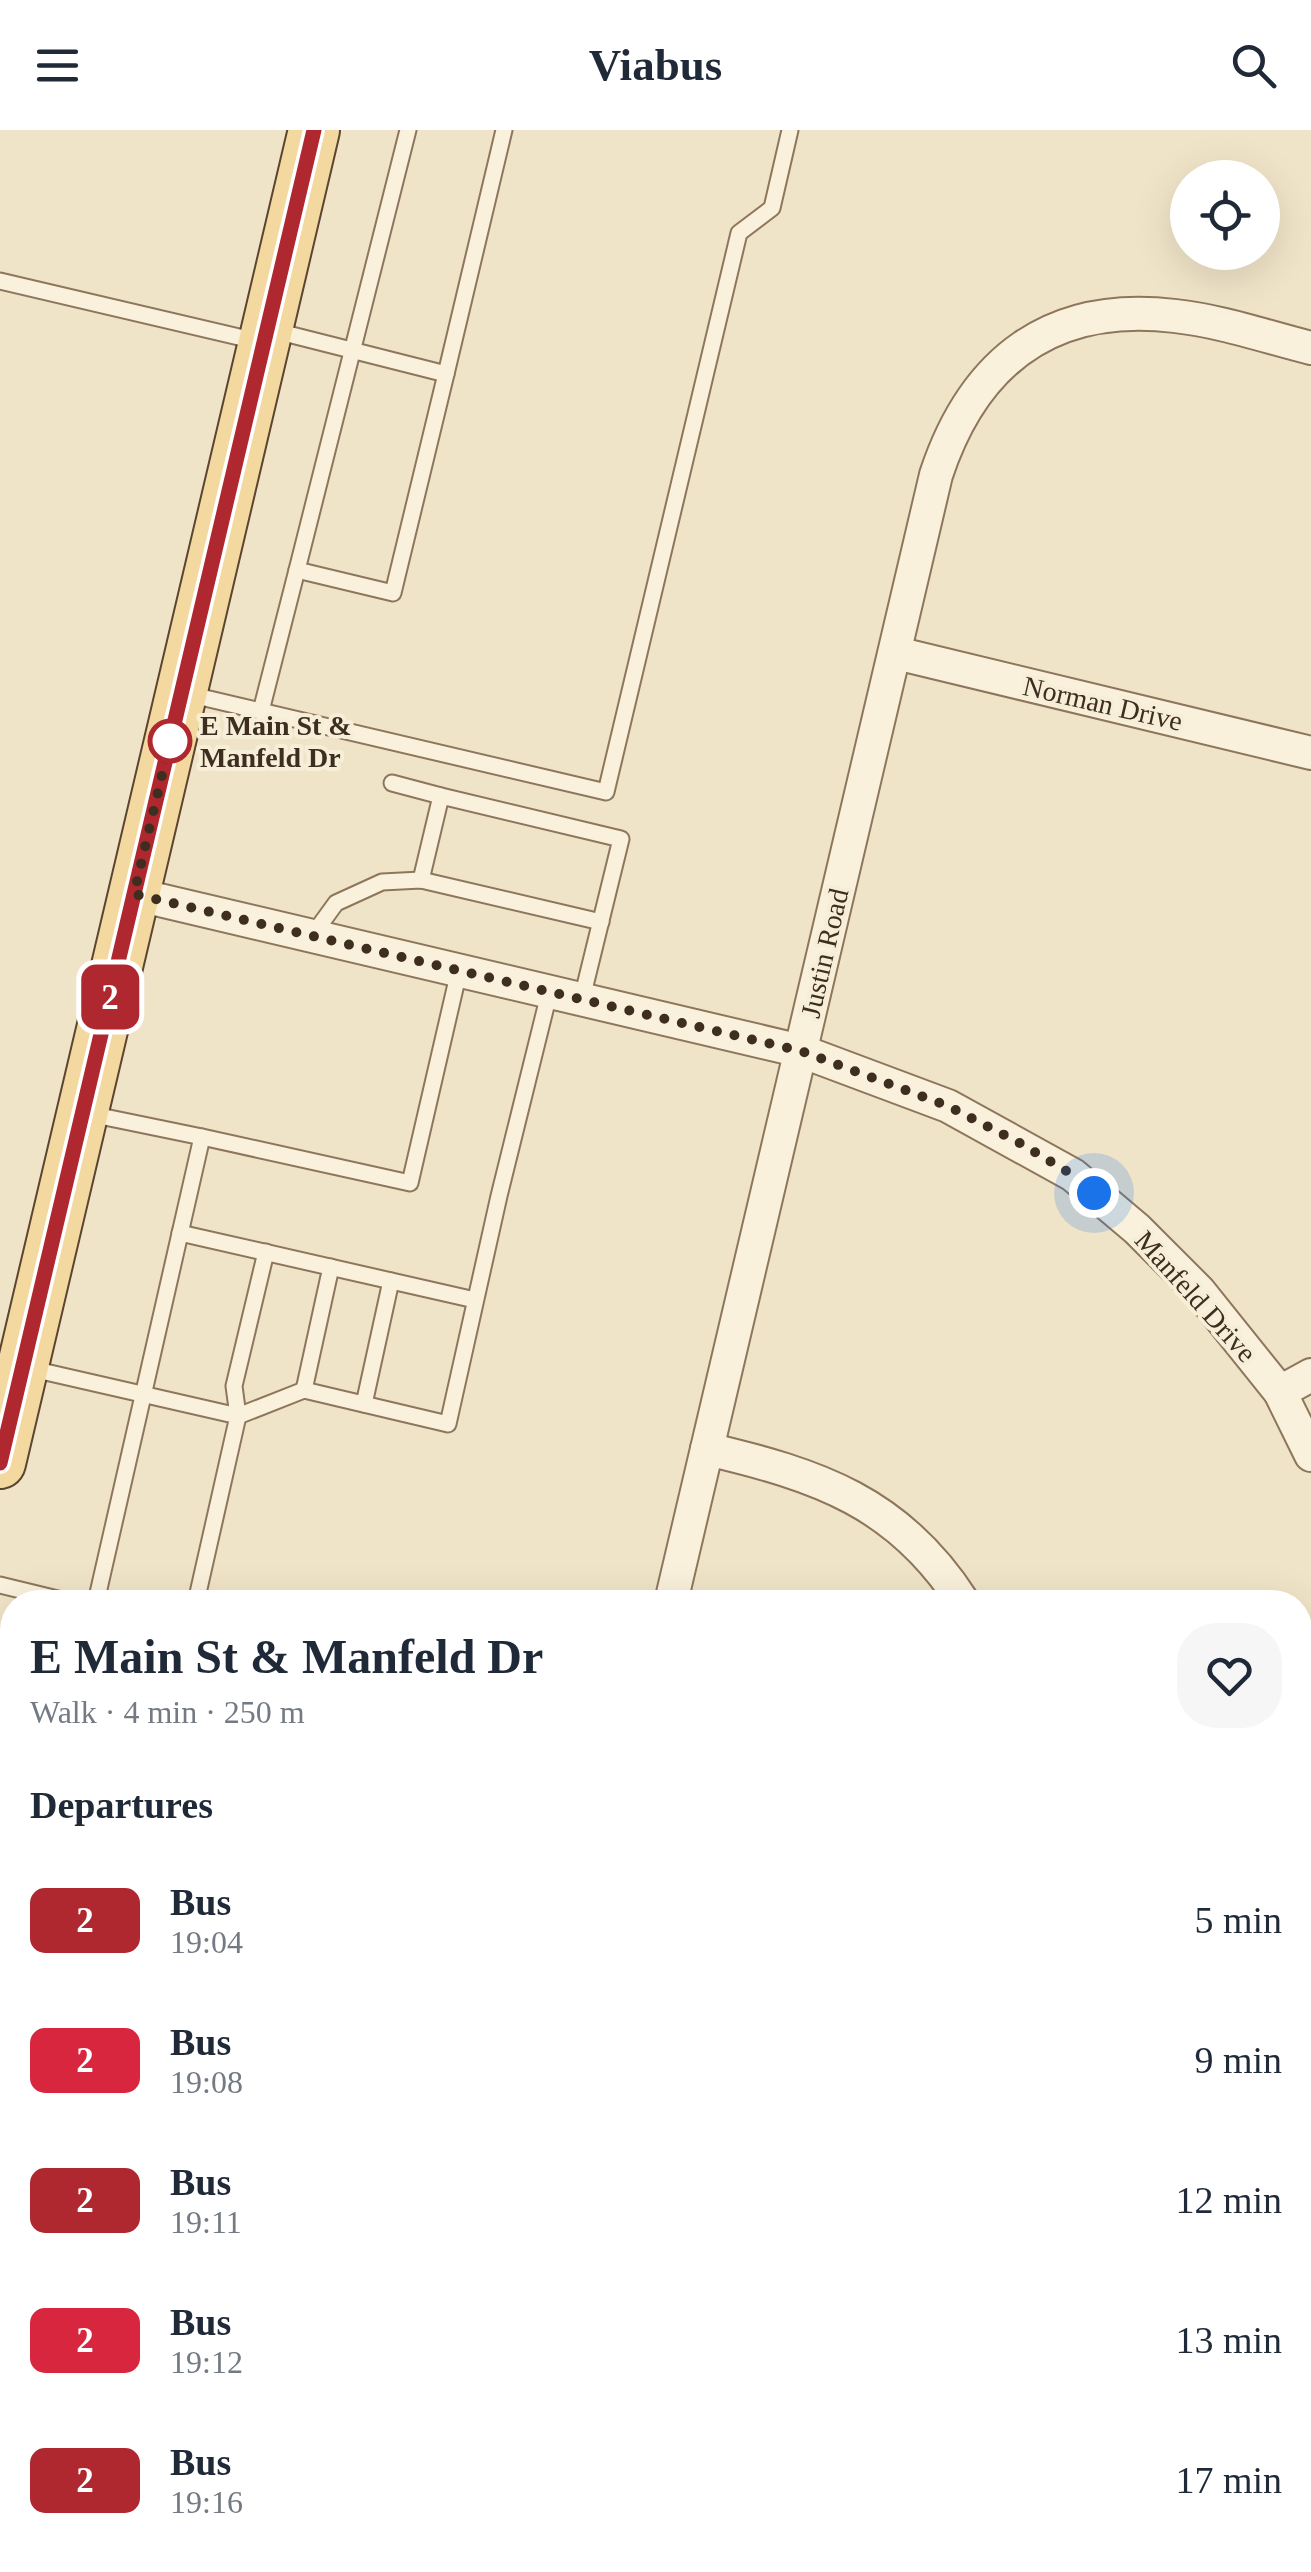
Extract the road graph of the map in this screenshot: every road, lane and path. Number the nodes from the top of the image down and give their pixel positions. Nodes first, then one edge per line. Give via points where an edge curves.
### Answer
1 (314, 130) edge
2 (408, 130) edge
3 (504, 130) edge
4 (790, 130) edge
5 (0, 281) edge
6 (265, 336) junction
7 (1311, 348) edge
8 (354, 351) junction
9 (446, 374) junction
10 (297, 570) junction
11 (896, 654) junction
12 (181, 692) junction
13 (261, 712) junction
14 (1311, 753) edge
15 (392, 783) dead end
16 (440, 796) junction
17 (421, 880) junction
18 (134, 894) junction
19 (601, 922) junction
20 (312, 936) junction
21 (459, 971) junction
22 (566, 994) junction
23 (801, 1051) junction
24 (82, 1113) junction
25 (202, 1137) junction
26 (180, 1233) junction
27 (266, 1252) junction
28 (331, 1267) junction
29 (391, 1281) junction
30 (475, 1300) junction
31 (23, 1366) junction
32 (1311, 1374) edge
33 (304, 1390) junction
34 (1280, 1392) junction
35 (141, 1394) junction
36 (364, 1404) junction
37 (238, 1416) junction
38 (707, 1449) junction
39 (1311, 1455) edge
40 (0, 1463) edge
41 (99, 1590) edge
42 (199, 1590) edge
43 (674, 1590) edge
44 (954, 1590) edge

1 - 6 main road
2 - 8 lane
3 - 9 lane
4 - 13 lane via 772,208 739,233 606,792
5 - 6 lane
6 - 8 lane
6 - 12 main road
7 - 11 street, Justin Road via 1179,316 1136,313 1089,318 1039,338 991,374 949,436
8 - 9 lane
8 - 10 lane
9 - 10 lane via 393,594
10 - 13 lane
11 - 14 street, Norman Drive
11 - 23 street, Justin Road
12 - 13 lane
12 - 18 main road
15 - 16 lane
16 - 17 lane
16 - 19 lane via 621,839
17 - 19 lane
17 - 20 lane via 382,882 336,903
18 - 20 street, Manfeld Drive
18 - 24 main road
19 - 22 lane
20 - 21 street, Manfeld Drive
21 - 22 street, Manfeld Drive
21 - 25 lane via 410,1183
22 - 23 street, Manfeld Drive
22 - 30 lane
23 - 34 street, Manfeld Drive via 948,1106 1073,1175 1199,1291
23 - 38 street, Justin Road
24 - 25 lane
24 - 31 main road
25 - 26 lane
26 - 27 lane
26 - 35 lane
27 - 28 lane
27 - 37 lane via 234,1386
28 - 29 lane
28 - 33 lane
29 - 30 lane
29 - 36 lane
30 - 36 lane via 448,1424
31 - 35 lane
31 - 40 main road
32 - 34 street
33 - 36 lane
33 - 37 lane
34 - 39 street, Manfeld Drive
35 - 37 lane
35 - 41 lane
37 - 42 lane
38 - 43 street, Justin Road
38 - 44 street via 784,1466 878,1512 922,1547

